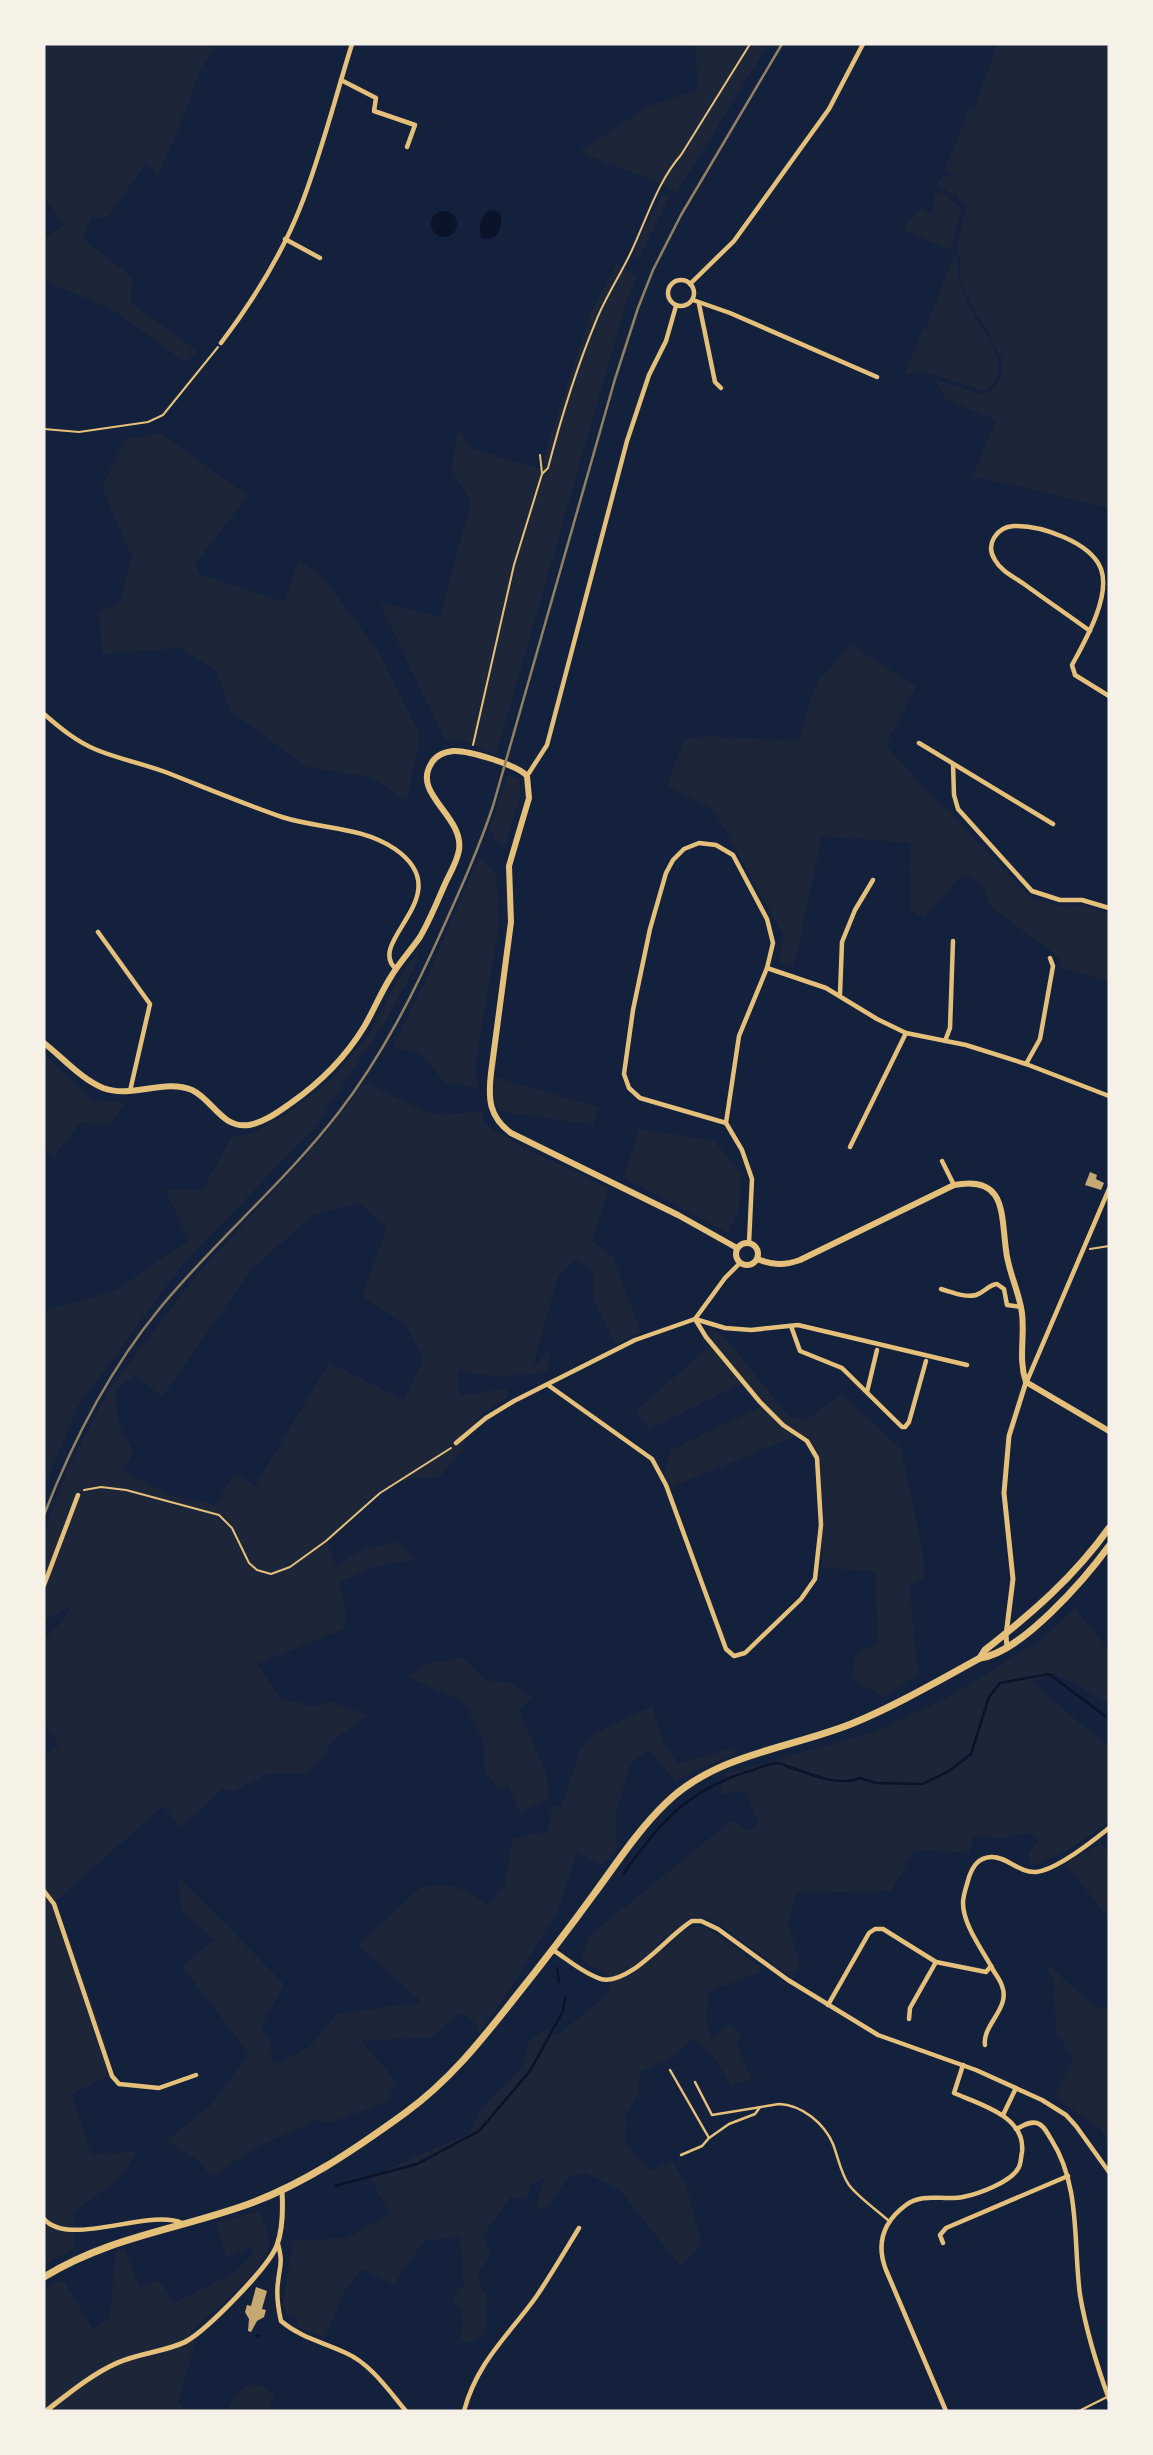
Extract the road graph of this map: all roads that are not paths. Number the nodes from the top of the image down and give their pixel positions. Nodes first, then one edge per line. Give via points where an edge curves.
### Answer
1 (352, 44) edge
2 (863, 44) edge
3 (341, 80) junction
4 (407, 147) dead end
5 (285, 239) junction
6 (320, 258) dead end
7 (690, 284) junction
8 (696, 302) junction
9 (676, 306) junction
10 (221, 343) road end
11 (877, 377) dead end
12 (721, 388) dead end
13 (1090, 631) junction
14 (1109, 696) edge
15 (44, 714) edge
16 (919, 743) dead end
17 (953, 764) junction
18 (527, 776) junction
19 (1053, 824) dead end
20 (873, 880) dead end
21 (1109, 908) edge
22 (98, 932) dead end
23 (953, 942) dead end
24 (1050, 958) dead end
25 (767, 968) junction
26 (396, 969) junction
27 (840, 994) junction
28 (906, 1033) junction
29 (945, 1041) junction
30 (44, 1043) edge
31 (1026, 1064) junction
32 (130, 1092) junction
33 (1109, 1096) edge
34 (726, 1123) junction
35 (850, 1147) dead end
36 (942, 1161) dead end
37 (954, 1185) junction
38 (1109, 1189) edge
39 (749, 1243) junction
40 (737, 1248) junction
41 (757, 1259) junction
42 (740, 1263) junction
43 (941, 1289) dead end
44 (1021, 1307) junction
45 (695, 1319) junction
46 (791, 1326) junction
47 (877, 1350) dead end
48 (926, 1361) dead end
49 (967, 1365) dead end
50 (1026, 1382) junction
51 (548, 1385) junction
52 (866, 1393) junction
53 (1109, 1431) edge
54 (456, 1443) road end
55 (78, 1495) road end
56 (1109, 1528) edge
57 (1109, 1546) edge
58 (44, 1585) edge
59 (1006, 1635) junction
60 (1007, 1648) junction
61 (980, 1658) junction
62 (1109, 1828) edge
63 (44, 1891) edge
64 (553, 1950) junction
65 (936, 1962) junction
66 (991, 1966) junction
67 (828, 2005) junction
68 (909, 2019) dead end
69 (985, 2045) dead end
70 (963, 2065) junction
71 (670, 2070) dead end
72 (196, 2075) dead end
73 (695, 2082) dead end
74 (1016, 2088) junction
75 (760, 2107) junction
76 (1003, 2115) junction
77 (1016, 2129) junction
78 (709, 2138) junction
79 (681, 2155) dead end
80 (1109, 2172) edge
81 (1068, 2176) junction
82 (282, 2191) junction
83 (44, 2220) edge
84 (890, 2221) junction
85 (184, 2224) junction
86 (579, 2228) dead end
87 (278, 2244) junction
88 (943, 2244) dead end
89 (44, 2277) edge
90 (1109, 2398) edge
91 (46, 2411) edge
92 (406, 2411) edge
93 (464, 2411) edge
94 (946, 2411) edge
95 (1079, 2411) edge

1 - 3 street
2 - 7 street via 829,109 734,242
3 - 4 street via 376,98 374,111 415,125
3 - 5 street via 299,210
5 - 6 street
5 - 10 street
7 - 8 street
7 - 9 street via 683,280 671,284 668,296
8 - 9 street
8 - 11 street
8 - 12 street via 715,382
9 - 18 street via 627,441 547,746
13 - 13 street via 1102,579 1093,555 1057,534 1016,526 998,532 991,550 1001,568
13 - 14 street via 1072,664 1075,675
15 - 26 street via 96,750 284,818 355,832 396,850 412,864 419,881 411,910 389,951
16 - 17 street
17 - 19 street
17 - 21 street via 958,809 1032,891
18 - 26 main road via 518,768 457,751 435,758 427,781 459,836 458,853 428,922
18 - 40 main road via 529,798 508,872 511,922 488,1097 492,1113 511,1133
20 - 27 street via 842,942
22 - 32 street via 150,1004
23 - 29 street via 950,1028
24 - 31 street via 1053,966 1040,1039
25 - 27 street
25 - 34 street via 739,1036
25 - 34 street via 773,943 767,919 733,855 716,845 699,843 684,849 666,873 650,929 624,1074 629,1088 640,1098
26 - 32 main road via 339,1062 308,1091 264,1120 246,1125 232,1122 197,1093 181,1087
27 - 28 street
28 - 29 street
28 - 35 street
29 - 31 street
30 - 32 main road via 104,1089
31 - 33 street
34 - 39 street via 752,1179
36 - 37 street
37 - 41 main road via 800,1260 784,1265
37 - 44 main road via 984,1185 1001,1204 1006,1253
38 - 50 street
39 - 40 main road
39 - 41 main road via 757,1249
40 - 42 main road
41 - 42 main road
42 - 45 street
43 - 44 street via 976,1295 998,1284 1004,1289 1007,1306
44 - 50 main road
45 - 46 street via 751,1330
45 - 51 street via 635,1340
45 - 51 street via 760,1402 807,1441 817,1458 821,1525 815,1579 746,1653 734,1656 726,1649 666,1485 652,1459
46 - 49 street
46 - 52 street via 800,1351 842,1368
47 - 52 street
48 - 52 street via 909,1422 902,1427
50 - 53 main road
50 - 59 street via 1009,1436 1004,1493 1013,1579
51 - 54 street via 492,1414
55 - 58 street
56 - 59 main road via 1070,1578
57 - 60 main road via 1062,1601
59 - 60 street
59 - 61 main road
60 - 61 main road
61 - 64 main road via 850,1724 724,1765 692,1781 642,1827
62 - 66 street via 1086,1846 1036,1872 995,1857 982,1858 972,1867 962,1901 964,1914
63 - 72 street via 54,1904 112,2076 119,2084 159,2088
64 - 67 street via 600,1979 611,1979 636,1967 683,1926 701,1921 718,1928
64 - 82 main road via 446,2080 309,2178
65 - 66 street via 986,1972
65 - 67 street via 883,1929 875,1929
65 - 68 street via 910,2008
66 - 69 street via 1003,1988 1003,2001 984,2038
67 - 70 street via 878,2035
70 - 74 street
70 - 76 street via 954,2093
71 - 78 lane
73 - 75 lane via 712,2115
74 - 76 street
74 - 80 street via 1066,2115
75 - 78 lane
75 - 84 lane via 789,2105 816,2122 832,2142 849,2184
76 - 77 street
77 - 81 street via 1028,2123 1043,2126 1061,2154
77 - 84 street via 1022,2147 1020,2166 1013,2175 962,2198 924,2197 907,2203
78 - 79 lane
81 - 88 street via 946,2228 940,2235
81 - 90 street via 1081,2298
82 - 85 main road
82 - 87 street
83 - 85 street via 63,2229 119,2226 163,2217
84 - 94 street via 883,2233 881,2257
85 - 89 main road via 107,2245
86 - 93 street via 475,2379
87 - 91 street via 256,2278 199,2332 184,2342 118,2362
87 - 92 street via 281,2321 365,2365
90 - 95 lane

